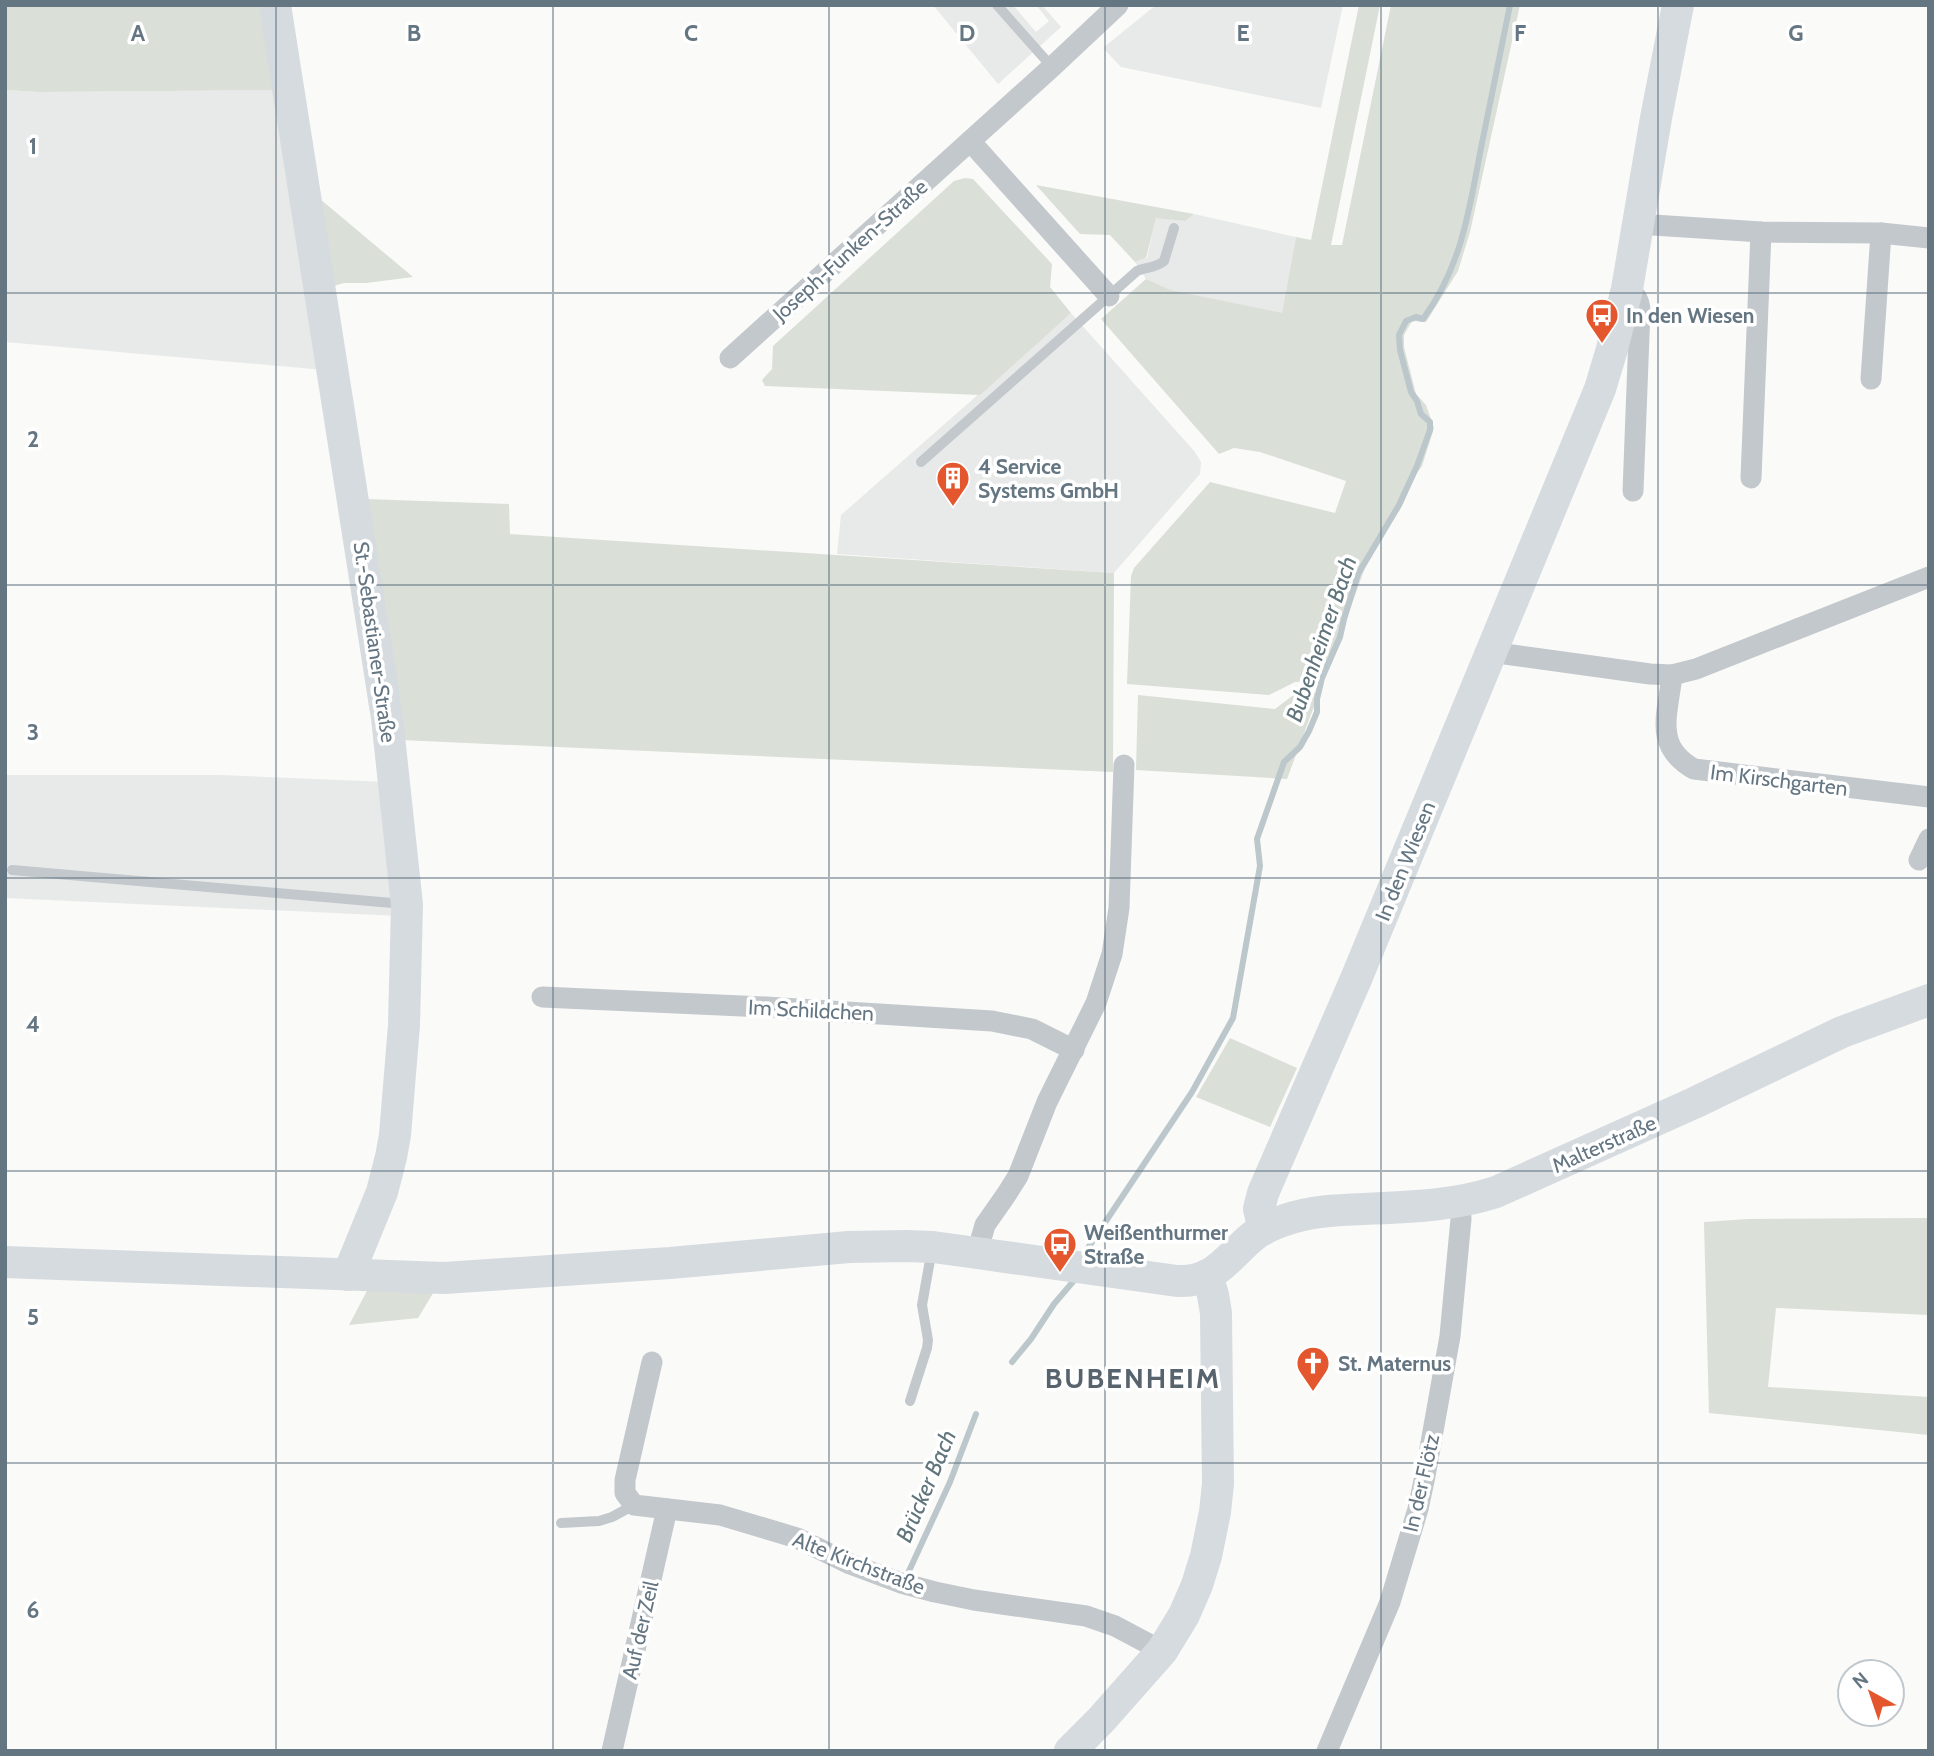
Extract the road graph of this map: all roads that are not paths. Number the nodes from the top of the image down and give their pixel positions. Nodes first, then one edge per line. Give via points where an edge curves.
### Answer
1 (275, 5) edge
2 (997, 5) edge
3 (1118, 5) edge
4 (1678, 5) edge
5 (1052, 67) junction
6 (970, 141) junction
7 (1637, 224) junction
8 (1174, 228) dead end
9 (1761, 232) junction
10 (1881, 233) junction
11 (1929, 238) edge
12 (1627, 289) junction
13 (1109, 296) junction
14 (730, 358) dead end
15 (1871, 379) dead end
16 (922, 462) dead end
17 (1751, 478) dead end
18 (1633, 491) dead end
19 (1929, 577) edge
20 (1490, 652) junction
21 (1672, 675) junction
22 (1124, 765) dead end
23 (1929, 797) edge
24 (1929, 839) edge
25 (1919, 860) dead end
26 (12, 870) dead end
27 (407, 905) junction
28 (542, 997) dead end
29 (1929, 1000) edge
30 (1074, 1049) junction
31 (1460, 1202) junction
32 (1264, 1229) junction
33 (933, 1247) junction
34 (977, 1253) junction
35 (5, 1262) edge
36 (337, 1275) junction
37 (1207, 1275) junction
38 (652, 1362) dead end
39 (910, 1401) dead end
40 (634, 1505) junction
41 (667, 1509) junction
42 (561, 1523) dead end
43 (1163, 1651) junction
44 (612, 1751) edge
45 (1070, 1751) edge
46 (1327, 1751) edge

1 - 27 street, St.-Sebastianer-Straße via 387,718
2 - 5 lane
3 - 5 street, Joseph-Funken-Straße
4 - 7 street, In den Wiesen
5 - 6 street, Joseph-Funken-Straße
6 - 13 street
6 - 14 street, Joseph-Funken-Straße
7 - 9 street
7 - 12 street, In den Wiesen
8 - 13 lane via 1164,261 1137,271
9 - 10 street
9 - 17 street
10 - 11 street
10 - 15 street
12 - 18 street via 1635,295 1640,310
12 - 20 street, In den Wiesen via 1600,389
13 - 16 lane
19 - 21 street
20 - 21 street
20 - 32 street, In den Wiesen via 1263,1193 1259,1209
21 - 23 street, Im Kirschgarten via 1668,744 1694,769
22 - 30 street via 1116,929 1103,986
24 - 25 street
26 - 27 lane
27 - 36 street, St.-Sebastianer-Straße via 404,1025 391,1157 382,1192
28 - 30 street, Im Schildchen via 992,1021 1032,1029
29 - 31 street, Malterstraße via 1842,1032 1508,1187
30 - 34 street via 1018,1176 985,1225
31 - 32 street, Malterstraße via 1324,1211
31 - 46 street, In der Flötz via 1450,1336 1418,1509 1390,1602
32 - 37 street
33 - 34 street
33 - 36 street via 849,1247 474,1278
33 - 39 lane via 922,1305 927,1349
34 - 37 street via 1185,1282
35 - 36 street
37 - 43 street via 1216,1313 1216,1512 1197,1585
38 - 40 street via 625,1480 625,1493
40 - 41 street, Alte Kirchstraße
40 - 42 lane via 599,1521
41 - 43 street, Alte Kirchstraße via 720,1515 797,1538 850,1564 936,1592 1086,1616
41 - 44 street, Auf der Zeil
43 - 45 street

